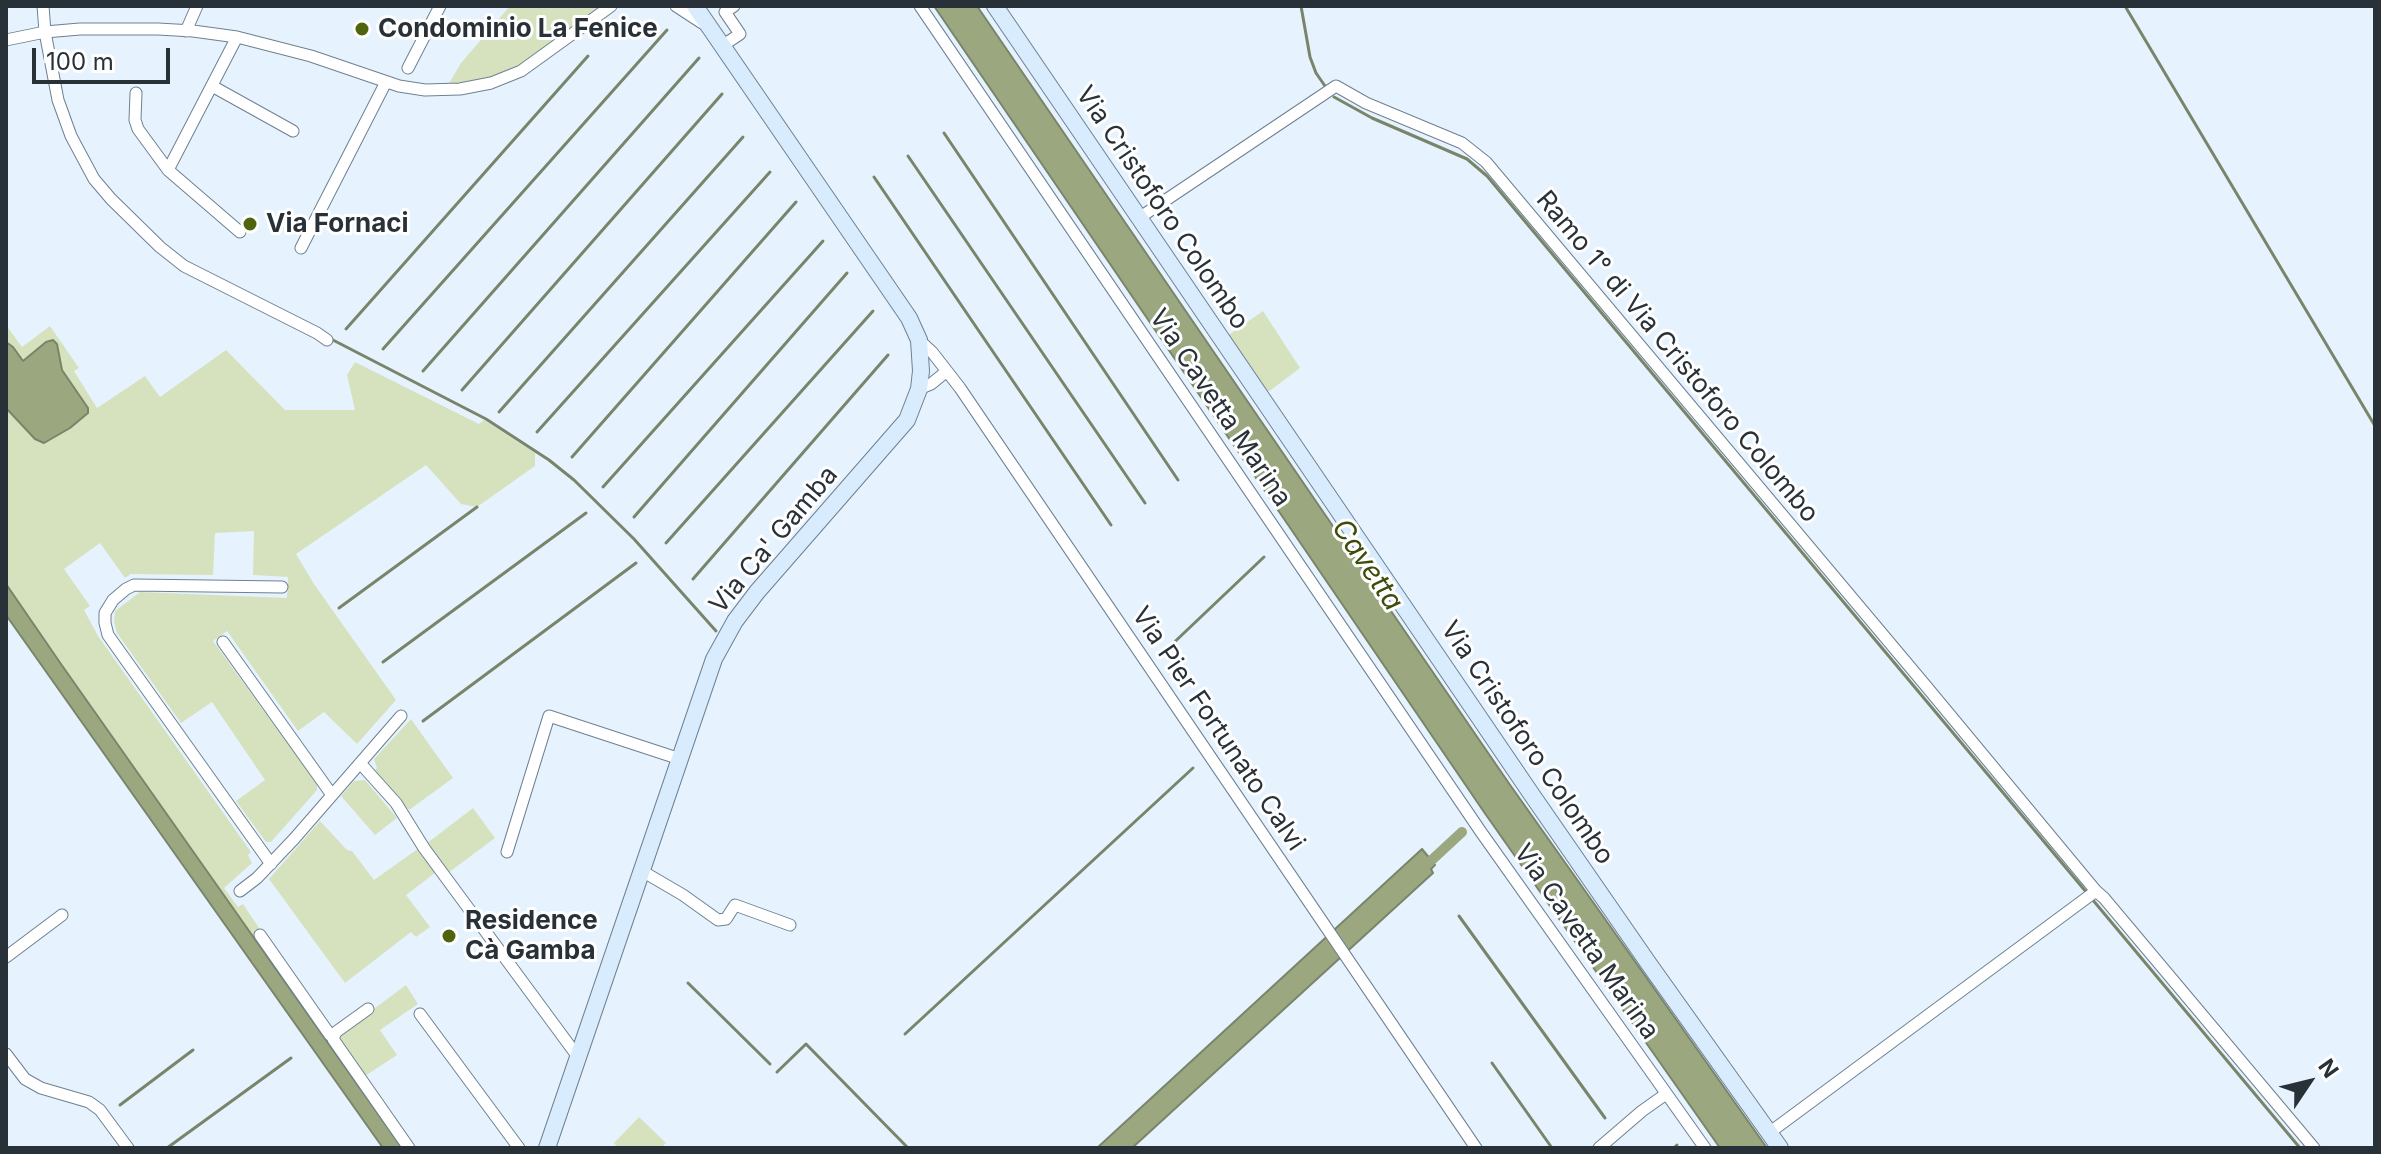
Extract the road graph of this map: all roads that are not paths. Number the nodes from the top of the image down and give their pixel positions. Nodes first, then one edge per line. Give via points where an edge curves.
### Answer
1 (43, 6) edge
2 (197, 6) edge
3 (440, 6) edge
4 (611, 6) edge
5 (676, 6) edge
6 (695, 6) edge
7 (734, 6) edge
8 (920, 6) edge
9 (995, 6) edge
10 (186, 31) junction
11 (45, 32) junction
12 (237, 37) junction
13 (718, 38) junction
14 (6, 40) edge
15 (408, 68) dead end
16 (386, 82) junction
17 (212, 86) junction
18 (136, 93) dead end
19 (293, 131) dead end
20 (168, 170) junction
21 (1139, 218) junction
22 (240, 232) dead end
23 (301, 248) dead end
24 (327, 340) dead end
25 (919, 340) junction
26 (947, 371) junction
27 (919, 389) junction
28 (282, 587) dead end
29 (223, 642) dead end
30 (401, 716) dead end
31 (680, 759) junction
32 (360, 763) junction
33 (332, 795) junction
34 (507, 852) dead end
35 (271, 864) junction
36 (642, 871) junction
37 (240, 891) dead end
38 (2091, 895) junction
39 (62, 915) dead end
40 (790, 925) dead end
41 (260, 935) dead end
42 (6, 957) edge
43 (368, 1009) dead end
44 (420, 1014) dead end
45 (333, 1036) junction
46 (6, 1054) edge
47 (578, 1057) junction
48 (1666, 1094) junction
49 (1769, 1133) junction
50 (128, 1148) edge
51 (409, 1148) edge
52 (519, 1148) edge
53 (547, 1148) edge
54 (1476, 1148) edge
55 (1599, 1148) edge
56 (1705, 1148) edge
57 (1780, 1148) edge
58 (2314, 1148) edge

1 - 11 street
2 - 10 street
3 - 15 street
4 - 16 street via 521,71 491,83 425,90
5 - 13 street
6 - 13 street, Via Ca' Gamba
7 - 13 street via 725,12 740,34
8 - 48 street, Via Cavetta Marina via 1481,832
9 - 21 street, Via Cristoforo Colombo
10 - 11 street
10 - 12 street
11 - 14 street
11 - 24 street via 71,136 111,199 184,266
12 - 16 street
12 - 17 street
13 - 25 street, Via Ca' Gamba
16 - 23 street
17 - 19 street
17 - 20 street
18 - 20 street via 138,129
20 - 22 street
21 - 38 street, Ramo 1° di Via Cristoforo Colombo via 1336,86 1462,143 1495,173 1926,686
21 - 49 street, Via Cristoforo Colombo
25 - 26 street, Via Pier Fortunato Calvi
25 - 27 street, Via Ca' Gamba
26 - 27 street
26 - 54 street, Via Pier Fortunato Calvi
27 - 31 street, Via Ca' Gamba via 907,420 735,621 708,674
28 - 35 street via 134,585 105,613 108,635
29 - 33 street
30 - 32 street
31 - 34 street via 549,716
31 - 36 street, Via Ca' Gamba
32 - 33 street
32 - 47 street via 396,803
33 - 35 street
35 - 37 street
36 - 40 street via 718,920 726,919 735,905
36 - 47 street, Via Ca' Gamba
38 - 49 street
38 - 58 street
39 - 42 street
41 - 45 street
43 - 45 street
44 - 52 street
45 - 51 street
46 - 50 street via 25,1079 100,1110
47 - 53 street, Via Ca' Gamba
48 - 55 street
48 - 56 street, Via Cavetta Marina
49 - 57 street, Via Cristoforo Colombo

